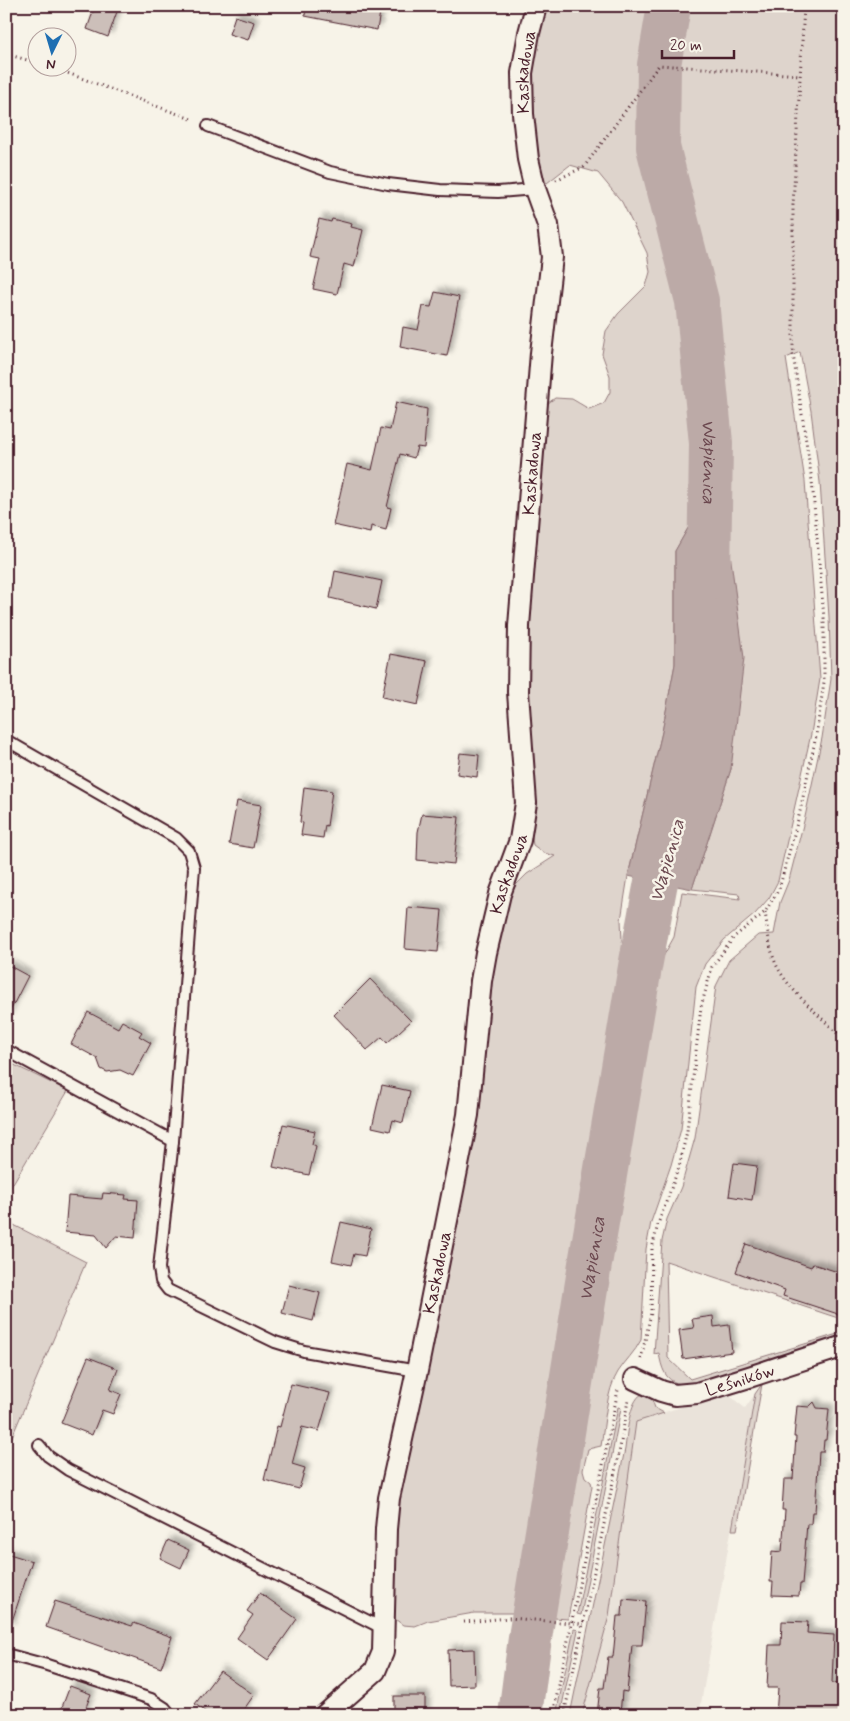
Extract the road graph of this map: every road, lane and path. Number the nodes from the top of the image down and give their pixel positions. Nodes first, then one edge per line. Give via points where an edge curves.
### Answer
1 (536, 6) edge
2 (804, 6) edge
3 (6, 54) edge
4 (28, 60) edge
5 (800, 75) junction
6 (78, 77) edge
7 (208, 126) joint
8 (535, 189) junction
9 (6, 740) edge
10 (765, 912) junction
11 (844, 1040) edge
12 (6, 1050) edge
13 (173, 1141) junction
14 (844, 1346) edge
15 (417, 1371) junction
16 (634, 1379) junction
17 (39, 1444) dead end
18 (464, 1622) dead end
19 (571, 1622) junction
20 (584, 1624) junction
21 (384, 1628) junction
22 (6, 1654) edge
23 (171, 1715) edge
24 (325, 1715) edge
25 (553, 1715) edge
26 (564, 1715) edge

1 - 8 street, Kaskadowa via 522,73 528,159
2 - 5 path
3 - 4 path
5 - 8 path via 659,64 584,167
5 - 10 path via 793,205 793,354 812,481 824,618 824,682 799,816 779,889
6 - 7 path
7 - 8 lane via 330,172 388,184 498,192
8 - 15 street, Kaskadowa via 548,225 552,256 519,626 518,692 526,803 520,840 500,894 486,953 468,1115
9 - 13 lane via 176,838 188,850 194,868
10 - 11 path via 777,968 790,986
10 - 16 path via 734,936 712,967 701,1007 687,1131 679,1167 652,1249 651,1313 642,1358
12 - 13 lane
13 - 15 lane via 159,1268 161,1281 168,1290 275,1342 304,1351
14 - 16 street, Leśników via 697,1393 675,1395
15 - 21 street, Kaskadowa via 388,1506
16 - 19 path via 616,1392
16 - 20 path via 626,1405
17 - 21 lane via 48,1456 68,1470
18 - 19 path via 500,1618
19 - 20 path
19 - 25 path
20 - 26 path
21 - 24 street, Kaskadowa via 383,1652 375,1671
22 - 23 lane via 151,1699

